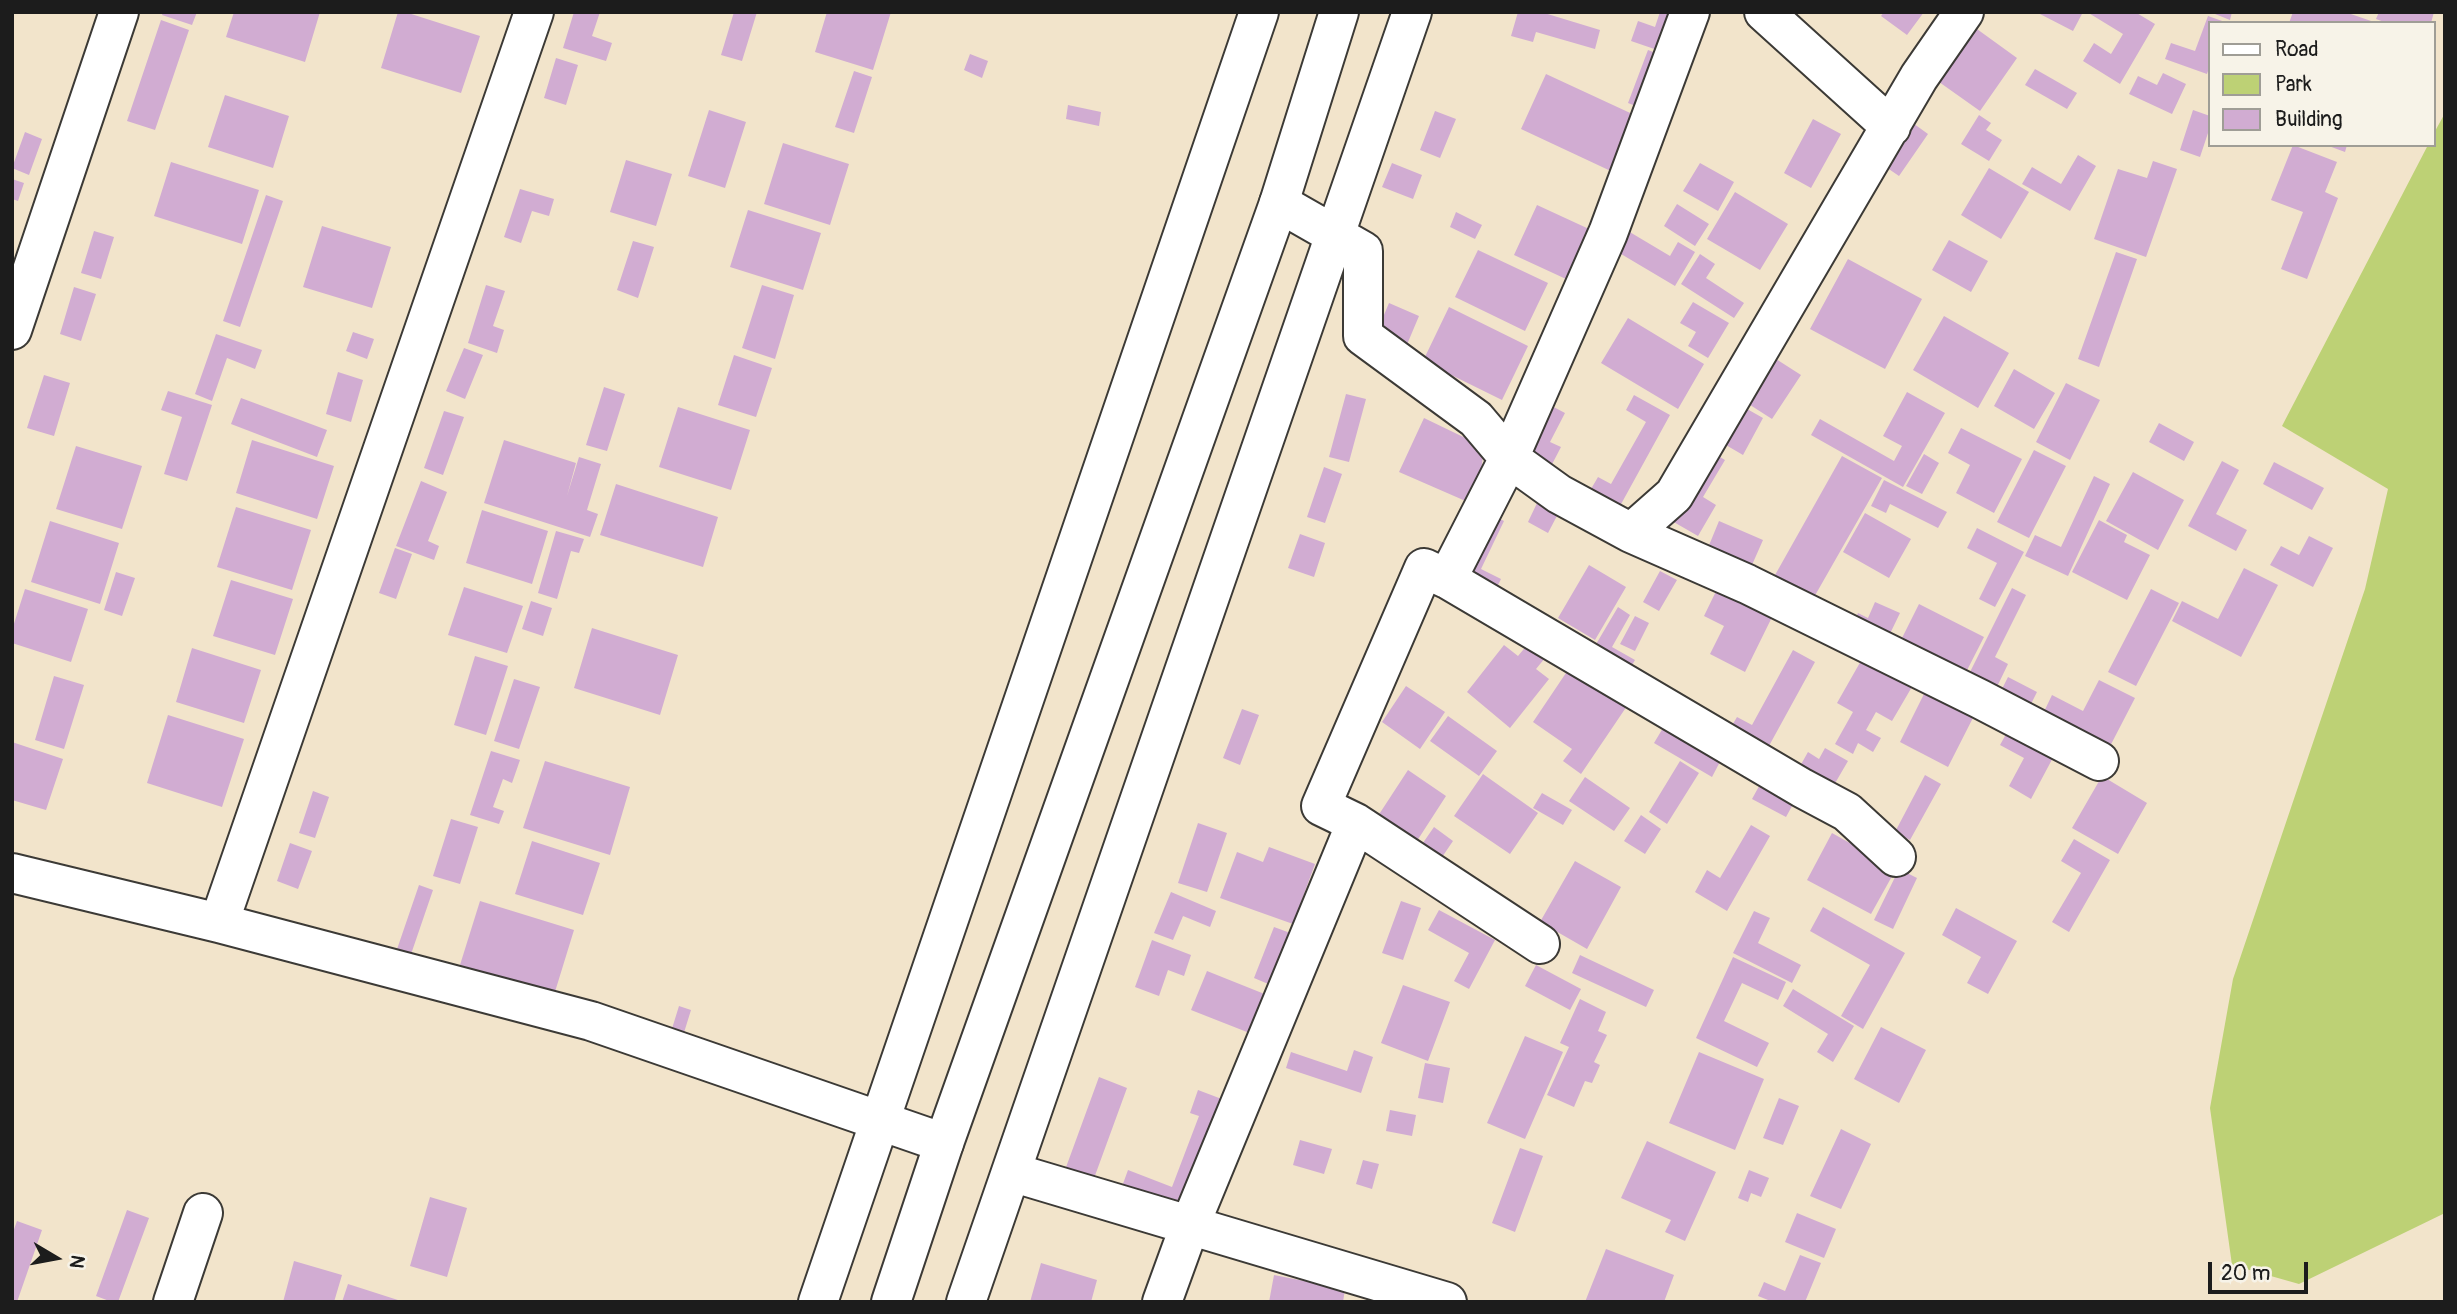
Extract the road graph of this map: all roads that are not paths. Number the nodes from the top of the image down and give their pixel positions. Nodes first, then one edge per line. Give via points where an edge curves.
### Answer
1 (119, 12) edge
2 (534, 12) edge
3 (1259, 12) edge
4 (1339, 12) edge
5 (1412, 12) edge
6 (1690, 12) edge
7 (1764, 12) edge
8 (1964, 12) edge
9 (1891, 127) junction
10 (1279, 203) junction
11 (1336, 234) junction
12 (12, 330) edge
13 (1508, 458) junction
14 (1631, 533) junction
15 (1447, 579) junction
16 (2099, 761) dead end
17 (1356, 823) junction
18 (1896, 857) dead end
19 (12, 873) edge
20 (219, 923) junction
21 (1540, 944) dead end
22 (879, 1122) junction
23 (944, 1143) junction
24 (1011, 1172) junction
25 (203, 1213) dead end
26 (1190, 1225) junction
27 (173, 1302) edge
28 (818, 1302) edge
29 (891, 1302) edge
30 (966, 1302) edge
31 (1162, 1302) edge
32 (1447, 1302) edge

1 - 12 street
2 - 20 street
3 - 22 street
4 - 10 street
5 - 11 street
6 - 13 street via 1608,233
7 - 9 street
8 - 9 street
9 - 14 street via 1674,495
10 - 11 street
10 - 23 street
11 - 13 street via 1363,251 1363,337 1476,419
11 - 24 street
13 - 14 street via 1559,494
13 - 15 street
14 - 16 street via 1747,584
15 - 17 street via 1424,568 1321,806
15 - 18 street via 1847,812
17 - 21 street
17 - 26 street
19 - 20 street
20 - 22 street via 591,1021
22 - 23 street
22 - 28 street
23 - 29 street
24 - 26 street
24 - 30 street
25 - 27 street
26 - 31 street
26 - 32 street

